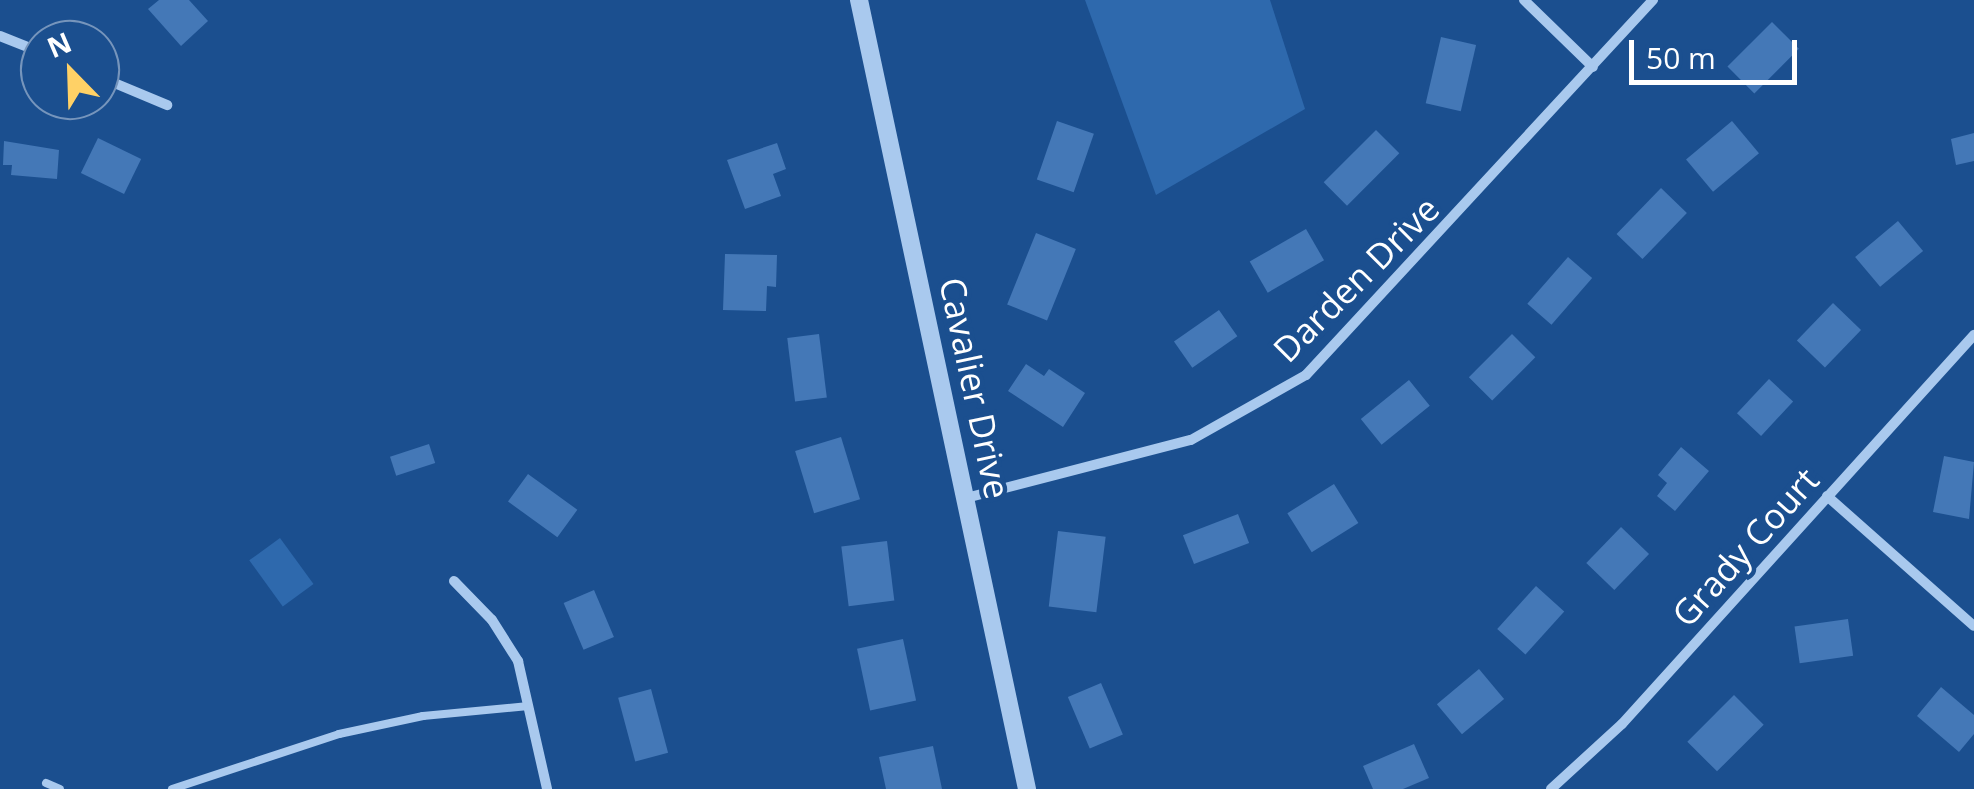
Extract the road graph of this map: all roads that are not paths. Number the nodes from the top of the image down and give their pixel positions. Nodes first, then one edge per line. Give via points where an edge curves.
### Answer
1 (859, 0) edge
2 (1524, 0) edge
3 (1653, 0) edge
4 (1593, 66) junction
5 (120, 85) edge
6 (166, 105) dead end
7 (1974, 335) edge
8 (1828, 496) junction
9 (966, 498) junction
10 (454, 581) dead end
11 (1974, 626) edge
12 (529, 706) junction
13 (46, 784) dead end
14 (60, 789) edge
15 (172, 789) edge
16 (548, 789) edge
17 (1027, 789) edge
18 (1550, 789) edge

1 - 9 street, Cavalier Drive
2 - 4 street
3 - 4 street, Darden Drive
4 - 9 street, Darden Drive via 1342,344 1267,402 1160,449
5 - 6 street
7 - 8 street, Grady Court
8 - 11 street
8 - 18 street, Grady Court via 1622,724
9 - 17 street, Cavalier Drive
10 - 12 street via 507,639
12 - 15 lane via 423,716 339,734
12 - 16 street
13 - 14 lane

